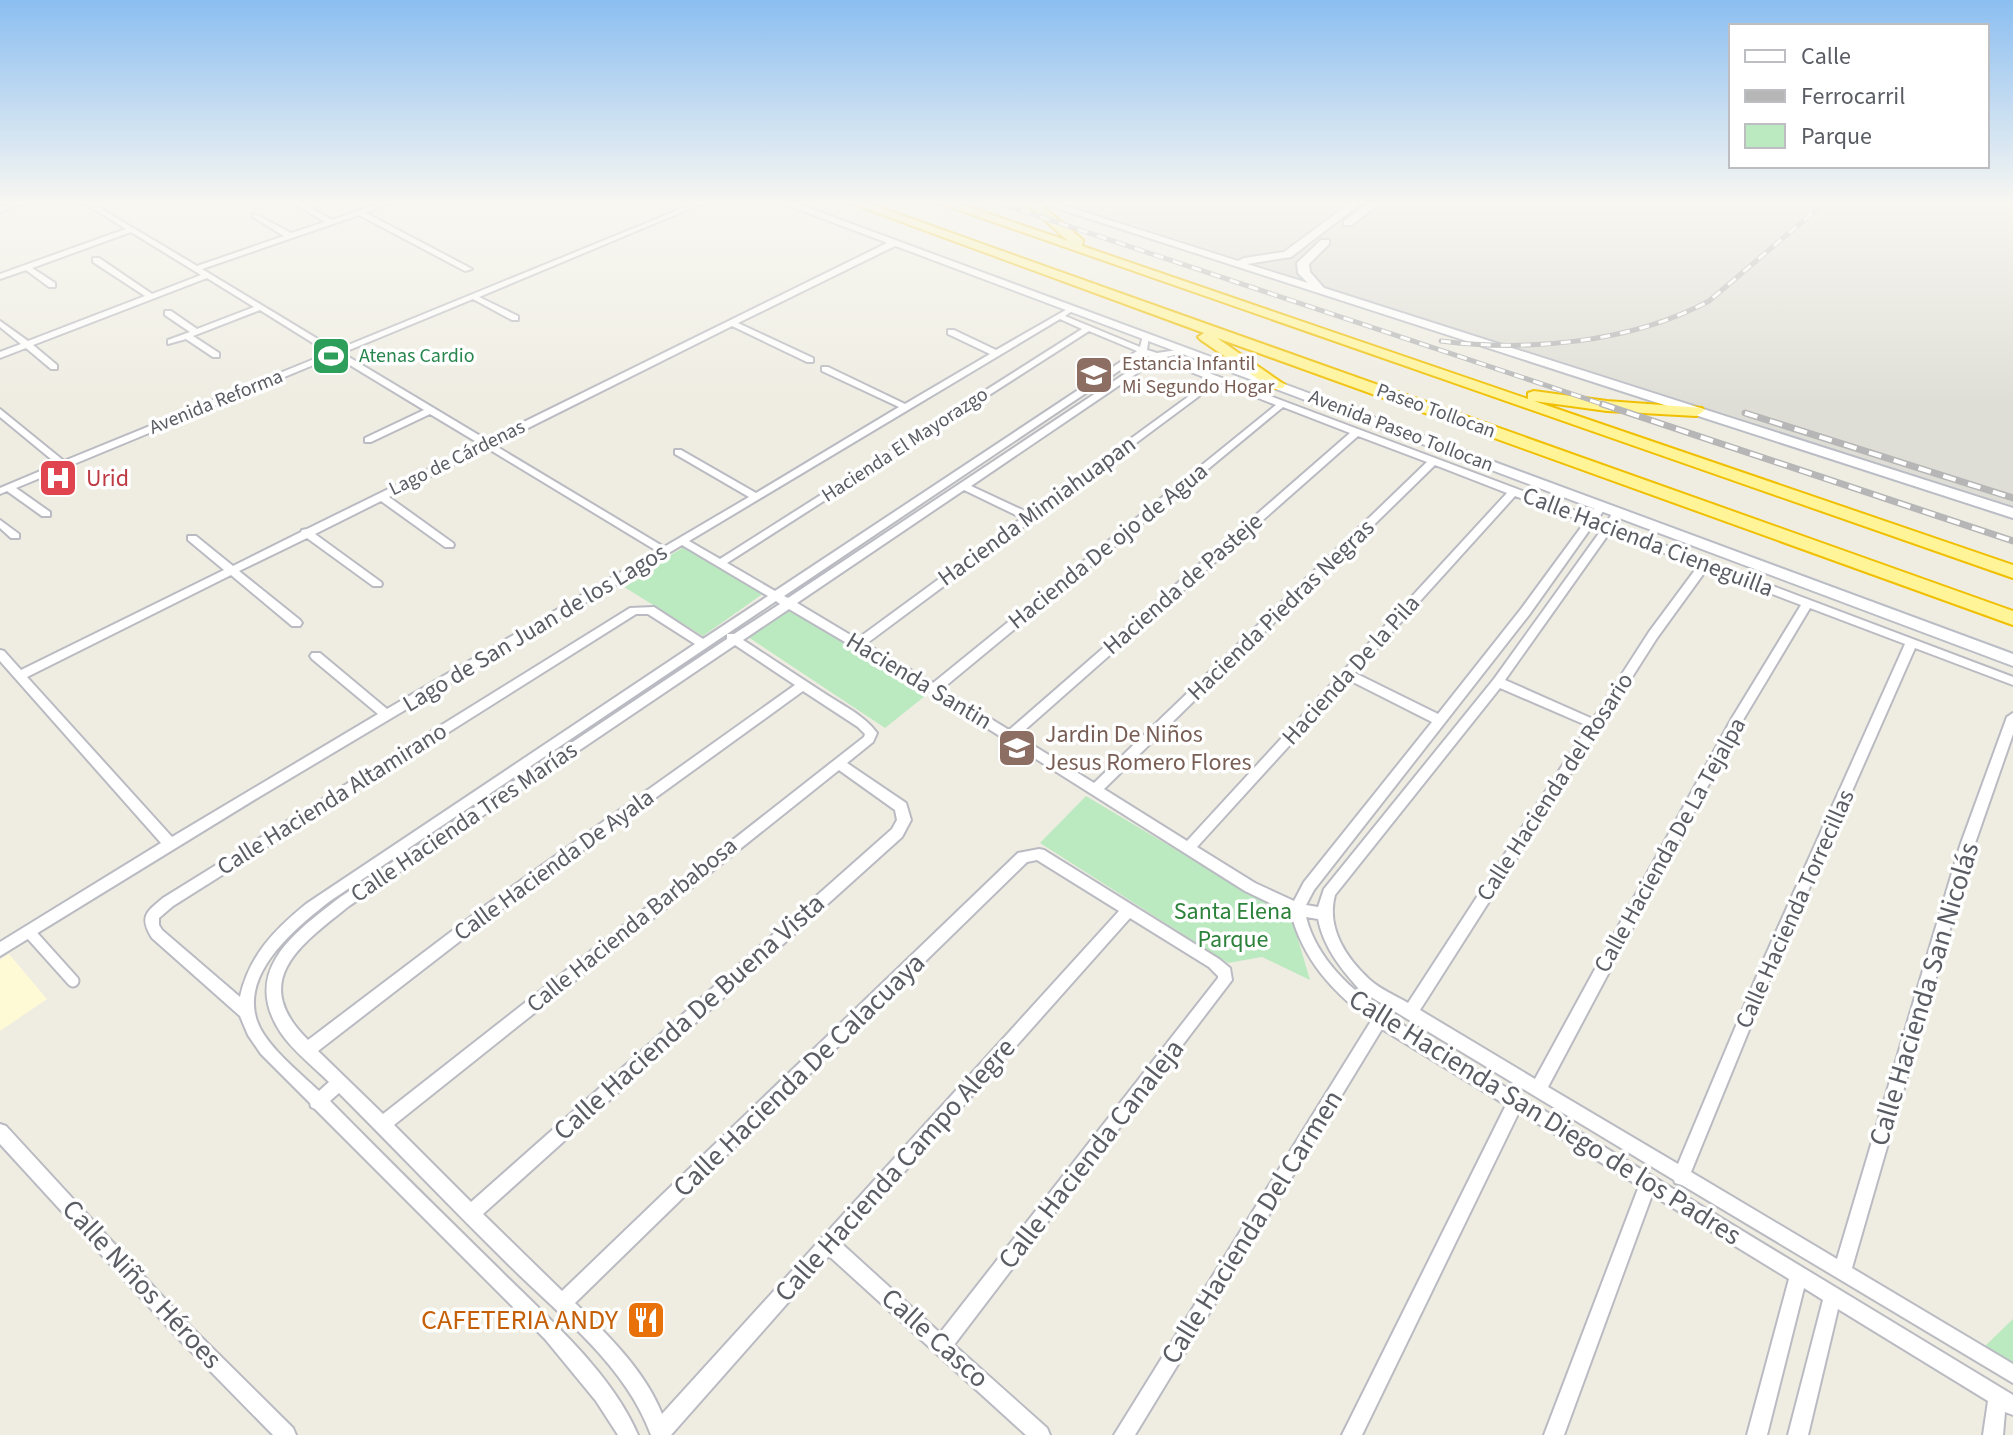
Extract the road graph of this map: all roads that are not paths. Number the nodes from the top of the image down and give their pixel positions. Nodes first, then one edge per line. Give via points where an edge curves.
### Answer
1 (31, 271) edge
2 (112, 271) edge
3 (202, 271) edge
4 (533, 271) edge
5 (837, 271) edge
6 (963, 271) edge
7 (1046, 271) edge
8 (1142, 271) edge
9 (1259, 271) edge
10 (1298, 271) edge
11 (1304, 273) joint
12 (208, 275) junction
13 (52, 285) dead end
14 (1329, 293) junction
15 (472, 296) junction
16 (151, 297) junction
17 (261, 307) junction
18 (1155, 310) junction
19 (1065, 312) junction
20 (168, 313) dead end
21 (515, 318) dead end
22 (0, 323) edge
23 (731, 323) junction
24 (1089, 328) junction
25 (951, 332) dead end
26 (191, 334) junction
27 (171, 342) dead end
28 (28, 344) junction
29 (1149, 348) junction
30 (1181, 351) junction
31 (336, 352) junction
32 (993, 352) junction
33 (0, 355) edge
34 (216, 355) dead end
35 (810, 360) dead end
36 (54, 367) dead end
37 (825, 369) dead end
38 (1444, 376) junction
39 (1217, 379) junction
40 (1277, 385) junction
41 (1282, 404) junction
42 (903, 406) junction
43 (431, 410) junction
44 (1696, 411) junction
45 (0, 412) edge
46 (1036, 430) junction
47 (1357, 432) junction
48 (368, 440) dead end
49 (486, 443) junction
50 (678, 452) dead end
51 (1434, 461) junction
52 (63, 465) junction
53 (964, 486) junction
54 (4, 489) edge
55 (1514, 491) junction
56 (381, 496) junction
57 (756, 497) junction
58 (1601, 507) junction
59 (1618, 513) junction
60 (2013, 513) edge
61 (46, 514) dead end
62 (1027, 516) junction
63 (891, 519) junction
64 (1592, 521) junction
65 (0, 523) edge
66 (904, 526) junction
67 (1608, 527) junction
68 (306, 532) junction
69 (15, 536) dead end
70 (192, 538) dead end
71 (682, 541) junction
72 (449, 545) dead end
73 (664, 551) junction
74 (720, 563) junction
75 (1705, 564) junction
76 (232, 569) junction
77 (2013, 572) edge
78 (377, 584) dead end
79 (777, 595) junction
80 (790, 603) junction
81 (1808, 603) junction
82 (1525, 612) junction
83 (2013, 618) edge
84 (1543, 620) junction
85 (296, 623) dead end
86 (722, 631) junction
87 (735, 639) junction
88 (1912, 642) junction
89 (703, 644) junction
90 (858, 644) junction
91 (0, 654) edge
92 (316, 656) dead end
93 (2013, 660) edge
94 (1347, 674) junction
95 (21, 675) junction
96 (2013, 681) edge
97 (1498, 682) junction
98 (804, 684) junction
99 (934, 689) junction
100 (387, 715) junction
101 (2013, 717) edge
102 (1439, 720) junction
103 (1594, 724) junction
104 (1010, 736) junction
105 (838, 763) junction
106 (1399, 769) junction
107 (1420, 779) junction
108 (1094, 791) junction
109 (170, 844) junction
110 (1188, 848) junction
111 (1130, 909) junction
112 (1297, 909) junction
113 (1323, 914) junction
114 (29, 932) junction
115 (0, 950) edge
116 (73, 981) dead end
117 (248, 1013) junction
118 (1410, 1013) junction
119 (1380, 1019) junction
120 (307, 1050) junction
121 (339, 1083) junction
122 (1538, 1090) junction
123 (317, 1102) junction
124 (1515, 1103) junction
125 (1584, 1118) junction
126 (382, 1125) junction
127 (0, 1132) edge
128 (1576, 1138) junction
129 (1681, 1177) junction
130 (1648, 1184) junction
131 (471, 1213) junction
132 (828, 1243) junction
133 (512, 1256) junction
134 (1842, 1272) junction
135 (493, 1275) junction
136 (1798, 1276) junction
137 (1832, 1298) junction
138 (562, 1303) junction
139 (943, 1344) junction
140 (2013, 1374) edge
141 (2006, 1402) edge
142 (661, 1433) edge
143 (286, 1435) edge
144 (628, 1435) edge
145 (1040, 1435) edge
146 (1124, 1435) edge
147 (1352, 1435) edge
148 (1554, 1435) edge
149 (1757, 1435) edge
150 (1798, 1435) edge
151 (1993, 1435) edge

1 - 13 street
2 - 16 street
3 - 12 street
4 - 15 street, Avenida Reforma
5 - 23 street, Lago de Cárdenas
6 - 19 main road, Avenida Paseo Tollocan
7 - 18 highway, Paseo Tollocan
8 - 38 highway, Paseo Tollocan
9 - 14 main road
10 - 11 main road
11 - 14 main road
12 - 16 street
12 - 17 street
14 - 44 main road
15 - 21 street
15 - 31 street, Avenida Reforma
16 - 28 street
17 - 26 street
17 - 31 street
18 - 40 highway
18 - 83 highway, Paseo Tollocan
19 - 24 street, Calle Hacienda Cieneguilla
19 - 29 main road, Avenida Paseo Tollocan
19 - 32 street, Lago de San Juan de los Lagos
20 - 26 street
22 - 28 street
23 - 35 street
23 - 49 street, Lago de Cárdenas
24 - 29 street, Calle Hacienda Cieneguilla
24 - 74 street, Hacienda El Mayorazgo
25 - 32 street
26 - 27 street
26 - 34 street
28 - 33 street
28 - 36 street
29 - 30 main road, Avenida Paseo Tollocan
29 - 30 street, Calle Hacienda Tres Marías
29 - 39 street, Calle Hacienda Cieneguilla
29 - 46 street, Calle Hacienda Tres Marías
30 - 40 main road, Avenida Paseo Tollocan
31 - 43 street
31 - 52 street, Avenida Reforma
32 - 42 street, Lago de San Juan de los Lagos
37 - 42 street
38 - 44 highway via 1563,400
38 - 77 highway, Paseo Tollocan
39 - 41 street, Calle Hacienda Cieneguilla
39 - 62 street, Hacienda Mimiahuapan
40 - 58 main road, Avenida Paseo Tollocan
41 - 47 street, Calle Hacienda Cieneguilla
41 - 99 street, Hacienda De ojo de Agua
42 - 57 street, Lago de San Juan de los Lagos
43 - 48 street
43 - 49 street
44 - 60 main road
45 - 52 street
46 - 53 street, Calle Hacienda Tres Marías
46 - 63 street, Calle Hacienda Tres Marías
47 - 51 street, Calle Hacienda Cieneguilla
47 - 104 street, Hacienda de Pasteje
49 - 56 street, Lago de Cárdenas
49 - 73 street
50 - 57 street
51 - 55 street, Calle Hacienda Cieneguilla
51 - 108 street, Hacienda Piedras Negras
52 - 54 street, Avenida Reforma
53 - 62 street
53 - 66 street, Calle Hacienda Tres Marías
54 - 61 street
55 - 64 street, Calle Hacienda Cieneguilla
55 - 94 street, Hacienda De la Pila
56 - 68 street, Lago de Cárdenas
56 - 72 street
57 - 71 street, Lago de San Juan de los Lagos
58 - 59 main road, Avenida Paseo Tollocan
58 - 64 street
59 - 67 street
59 - 93 main road, Avenida Paseo Tollocan
62 - 90 street, Hacienda Mimiahuapan
63 - 66 street
63 - 79 street, Calle Hacienda Tres Marías
64 - 67 street, Calle Hacienda Cieneguilla
64 - 82 street
65 - 69 street
66 - 80 street, Calle Hacienda Tres Marías
67 - 75 street, Calle Hacienda Cieneguilla
67 - 84 street
68 - 76 street, Lago de Cárdenas
68 - 78 street
70 - 76 street
71 - 73 street, Lago de San Juan de los Lagos
71 - 74 street, Hacienda Santin
73 - 100 street, Lago de San Juan de los Lagos
74 - 79 street, Hacienda Santin
75 - 81 street, Calle Hacienda Cieneguilla
75 - 103 street, Calle Hacienda del Rosario
76 - 85 street
76 - 95 street, Lago de Cárdenas
79 - 80 street, Hacienda Santin
79 - 86 street, Calle Hacienda Tres Marías
80 - 87 street, Calle Hacienda Tres Marías
80 - 90 street, Hacienda Santin
81 - 88 street, Calle Hacienda Cieneguilla
81 - 122 street, Calle Hacienda De La Tejalpa via 1730,732
82 - 84 street
82 - 102 street
84 - 97 street
86 - 87 street
86 - 89 street, Calle Hacienda Tres Marías
87 - 98 street
87 - 120 street, Calle Hacienda Tres Marías via 309,930 277,969 272,996 280,1020
88 - 96 street, Calle Hacienda Cieneguilla
88 - 129 street, Calle Hacienda Torrecillas
89 - 117 street, Calle Hacienda Tres Marías via 303,913 266,952 249,993
89 - 117 street, Calle Hacienda Altamirano via 650,610 634,611 152,915 157,934
90 - 99 street, Hacienda Santin
91 - 95 street
92 - 100 street
94 - 102 street
94 - 110 street, Hacienda De la Pila
95 - 109 street
97 - 103 street
97 - 107 street
98 - 105 street, Calle Hacienda Barbabosa via 871,733
98 - 120 street, Calle Hacienda De Ayala via 490,910
99 - 104 street, Hacienda Santin
100 - 109 street, Lago de San Juan de los Lagos
101 - 134 street, Calle Hacienda San Nicolás via 1967,846
102 - 106 street
103 - 118 street, Calle Hacienda del Rosario
104 - 108 street, Hacienda Santin
105 - 126 street, Calle Hacienda Barbabosa
105 - 131 street, Calle Hacienda De Buena Vista via 901,807 904,820 897,833
106 - 107 street
106 - 112 street
107 - 113 street via 1329,893
108 - 110 street, Hacienda Santin
109 - 114 street, Lago de San Juan de los Lagos
110 - 112 street, Hacienda Santin
111 - 132 street, Calle Hacienda Campo Alegre
111 - 138 street, Calle Hacienda De Calacuaya via 1039,854 1023,857
111 - 139 street, Calle Hacienda Canaleja via 1214,963 1225,980
112 - 113 street, Hacienda Santin
112 - 119 street, Calle Hacienda San Diego de los Padres via 1327,974
113 - 118 street, Calle Hacienda San Diego de los Padres via 1349,967 1366,986
114 - 115 street, Lago de San Juan de los Lagos
114 - 116 street
117 - 123 street via 266,1049
118 - 122 street, Calle Hacienda San Diego de los Padres
119 - 124 street, Calle Hacienda San Diego de los Padres
119 - 146 street, Calle Hacienda Del Carmen
120 - 121 street, Calle Hacienda Tres Marías
121 - 123 street
121 - 126 street, Calle Hacienda Tres Marías
122 - 125 street, Calle Hacienda San Diego de los Padres
123 - 135 street
124 - 128 street, Calle Hacienda San Diego de los Padres
124 - 147 street
125 - 128 street
125 - 129 street, Calle Hacienda San Diego de los Padres
126 - 131 street, Calle Hacienda Tres Marías
127 - 143 street, Calle Niños Héroes
128 - 130 street, Calle Hacienda San Diego de los Padres
129 - 134 street, Calle Hacienda San Diego de los Padres
130 - 136 street, Calle Hacienda San Diego de los Padres
130 - 148 street
131 - 133 street, Calle Hacienda Tres Marías
132 - 139 street, Calle Casco
132 - 142 street, Calle Hacienda Campo Alegre
133 - 135 street
133 - 138 street, Calle Hacienda Tres Marías
134 - 140 street, Calle Hacienda San Diego de los Padres
135 - 144 street via 592,1379
136 - 137 street, Calle Hacienda San Diego de los Padres
136 - 149 street
137 - 141 street, Calle Hacienda San Diego de los Padres
137 - 150 street
138 - 142 street, Calle Hacienda Tres Marías via 634,1384
139 - 145 street, Calle Casco
141 - 151 street

